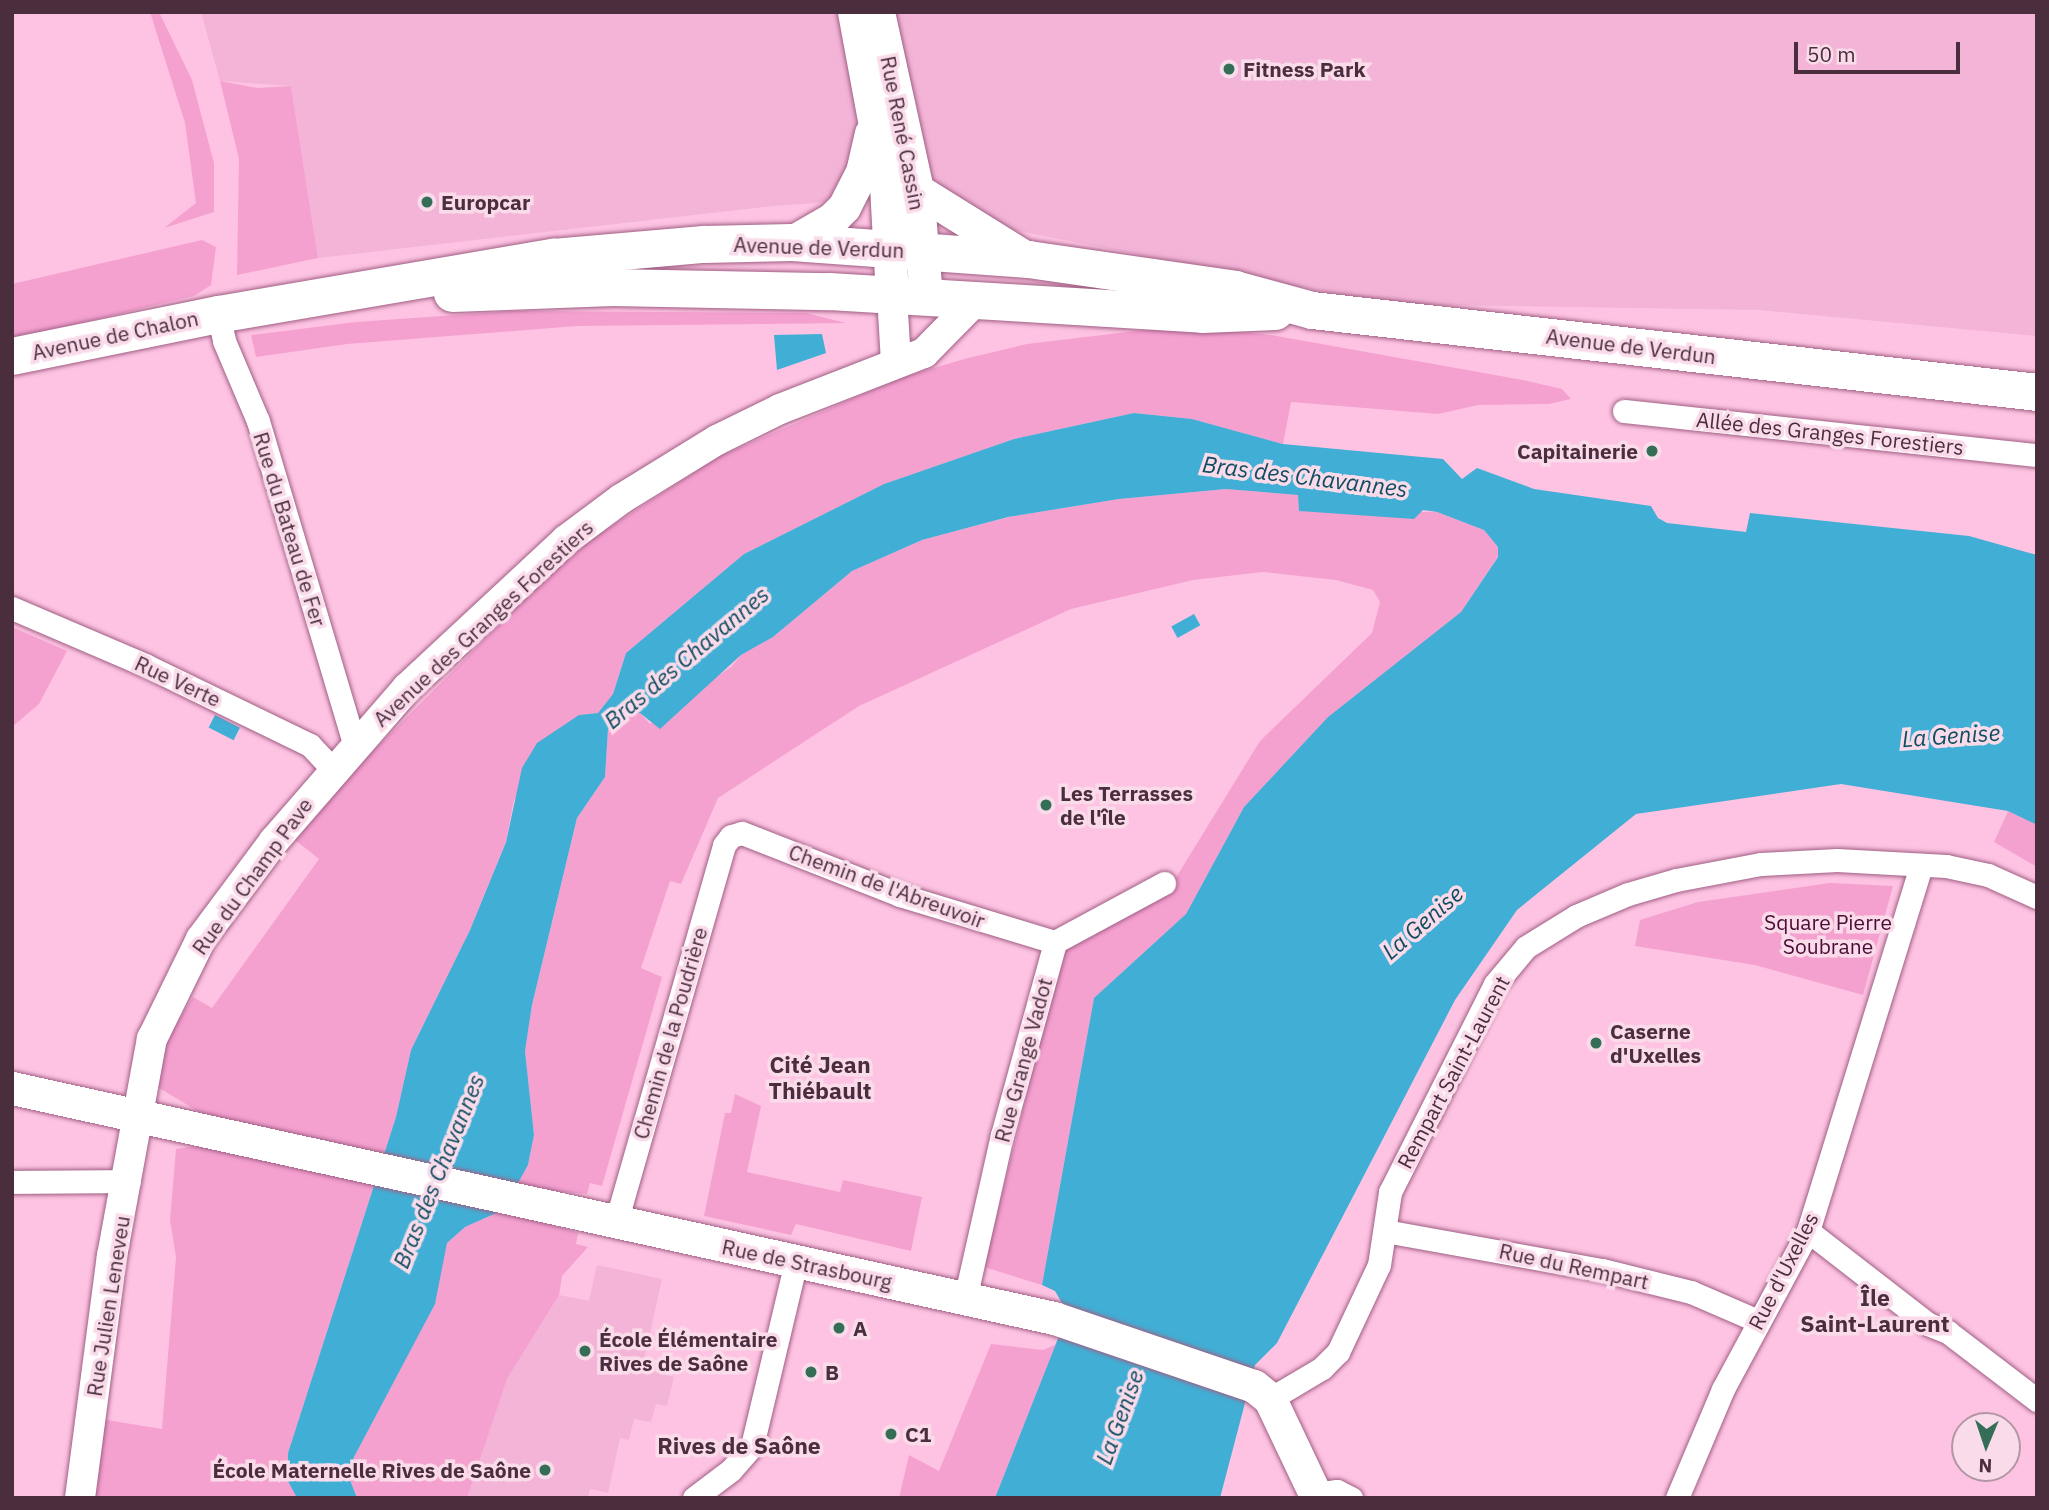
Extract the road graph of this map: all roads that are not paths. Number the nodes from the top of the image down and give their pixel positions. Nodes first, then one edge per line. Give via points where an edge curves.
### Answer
1 (854, 12) edge
2 (878, 12) edge
3 (875, 117) junction
4 (916, 190) junction
5 (792, 242) junction
6 (906, 249) junction
7 (1028, 259) junction
8 (909, 296) junction
9 (325, 297) junction
10 (976, 300) junction
11 (1312, 310) junction
12 (218, 314) junction
13 (924, 353) junction
14 (12, 356) edge
15 (896, 363) junction
16 (2037, 373) edge
17 (1950, 380) junction
18 (2037, 392) edge
19 (1624, 411) dead end
20 (2037, 455) edge
21 (12, 608) edge
22 (361, 739) junction
23 (333, 770) junction
24 (724, 845) joint
25 (1921, 865) junction
26 (1164, 883) dead end
27 (2037, 897) edge
28 (1055, 942) junction
29 (12, 1088) edge
30 (137, 1115) junction
31 (129, 1181) junction
32 (12, 1182) edge
33 (617, 1222) junction
34 (1385, 1231) junction
35 (1808, 1231) junction
36 (796, 1262) junction
37 (965, 1299) junction
38 (1758, 1321) junction
39 (1262, 1392) junction
40 (2037, 1400) edge
41 (1316, 1496) edge
42 (80, 1498) edge
43 (695, 1498) edge
44 (1351, 1498) edge
45 (1677, 1498) edge

1 - 3 main road, Rue René Cassin
2 - 4 main road, Rue René Cassin
3 - 5 main road via 862,172 844,207
3 - 6 main road, Rue René Cassin
4 - 6 main road, Rue René Cassin
4 - 7 main road
5 - 6 main road, Avenue de Verdun
5 - 9 main road, Avenue de Verdun via 703,244 553,257
6 - 7 main road, Avenue de Verdun
6 - 8 main road, Rue René Cassin
7 - 11 main road, Avenue de Verdun via 1235,289
8 - 9 main road, Avenue de Verdun via 612,287
8 - 10 main road, Avenue de Verdun
8 - 13 street
8 - 15 street
9 - 12 main road, Avenue de Verdun
10 - 11 main road, Avenue de Verdun via 1202,314
10 - 13 street
11 - 17 main road, Avenue de Verdun
12 - 14 main road, Avenue de Chalon
12 - 22 street, Rue du Bateau de Fer via 224,341 258,421
13 - 15 street, Avenue des Granges Forestiers
15 - 22 street, Avenue des Granges Forestiers via 780,409 717,440 621,499 566,540
16 - 17 main road, Avenue de Verdun
17 - 18 main road, Avenue de Verdun
19 - 20 street, Allée des Granges Forestiers
21 - 23 street, Rue Verte via 145,665 310,745
22 - 23 street, Rue du Champ Pave
23 - 30 street, Rue du Champ Pave via 201,939 152,1039
24 - 28 street, Chemin de l'Abreuvoir via 731,836 742,833 900,895
24 - 33 street, Chemin de la Poudrière
25 - 27 street, Rempart Saint-Laurent via 1988,875
25 - 34 street, Rempart Saint-Laurent via 1825,860 1761,864 1676,880 1576,916 1526,947 1495,984 1390,1192
25 - 35 street, Rue d'Uxelles
26 - 28 street
28 - 37 street, Rue Grange Vadot via 1002,1135
29 - 30 main road, Rue de Strasbourg
30 - 31 street, Rue Julien Leneveu
30 - 33 main road, Rue de Strasbourg
31 - 32 street
31 - 42 street, Rue Julien Leneveu via 112,1256
33 - 36 main road, Rue de Strasbourg
34 - 38 street, Rue du Rempart via 1602,1270 1691,1292
34 - 39 street, Rempart Saint-Laurent via 1379,1265 1338,1352 1322,1368
35 - 38 street, Rue d'Uxelles
35 - 40 street via 1928,1324 1948,1332
36 - 37 main road, Rue de Strasbourg
36 - 43 street via 752,1446 731,1470
37 - 39 main road, Rue de Strasbourg via 1054,1318
38 - 45 street, Rue d'Uxelles
39 - 41 main road
41 - 44 street via 1337,1491

